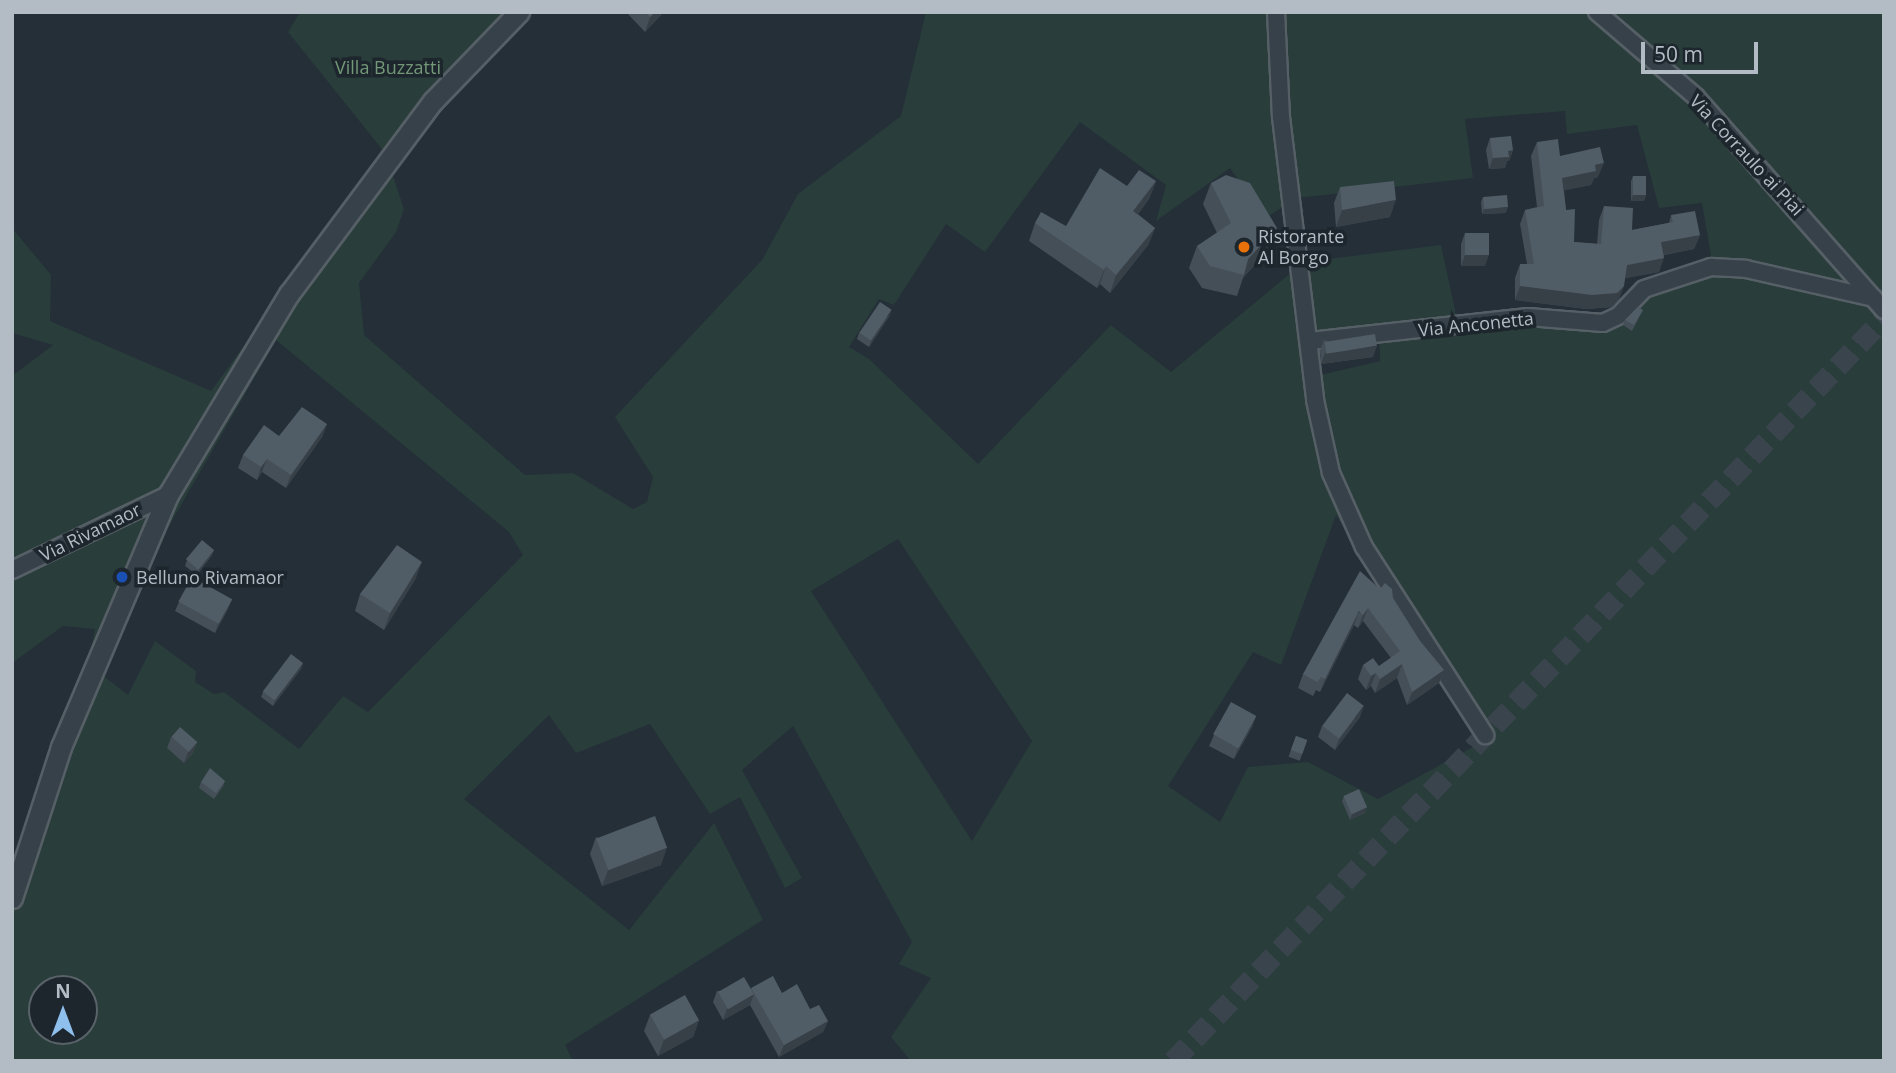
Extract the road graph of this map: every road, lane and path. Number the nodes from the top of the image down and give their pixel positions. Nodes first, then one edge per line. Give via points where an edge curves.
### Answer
1 (519, 12) edge
2 (1276, 12) edge
3 (1597, 12) edge
4 (1879, 304) edge
5 (1310, 341) junction
6 (168, 495) junction
7 (12, 570) edge
8 (1485, 734) dead end
9 (12, 898) edge

1 - 6 street via 433,101 289,294
2 - 5 street via 1281,117
3 - 4 street, Via Corraulo ai Piai via 1696,97
4 - 5 street, Via Anconetta via 1746,270 1711,267 1644,289 1618,316 1603,323 1528,317
5 - 8 street via 1324,448 1350,522
6 - 7 street, Via Rivamaor
6 - 9 street via 61,747

